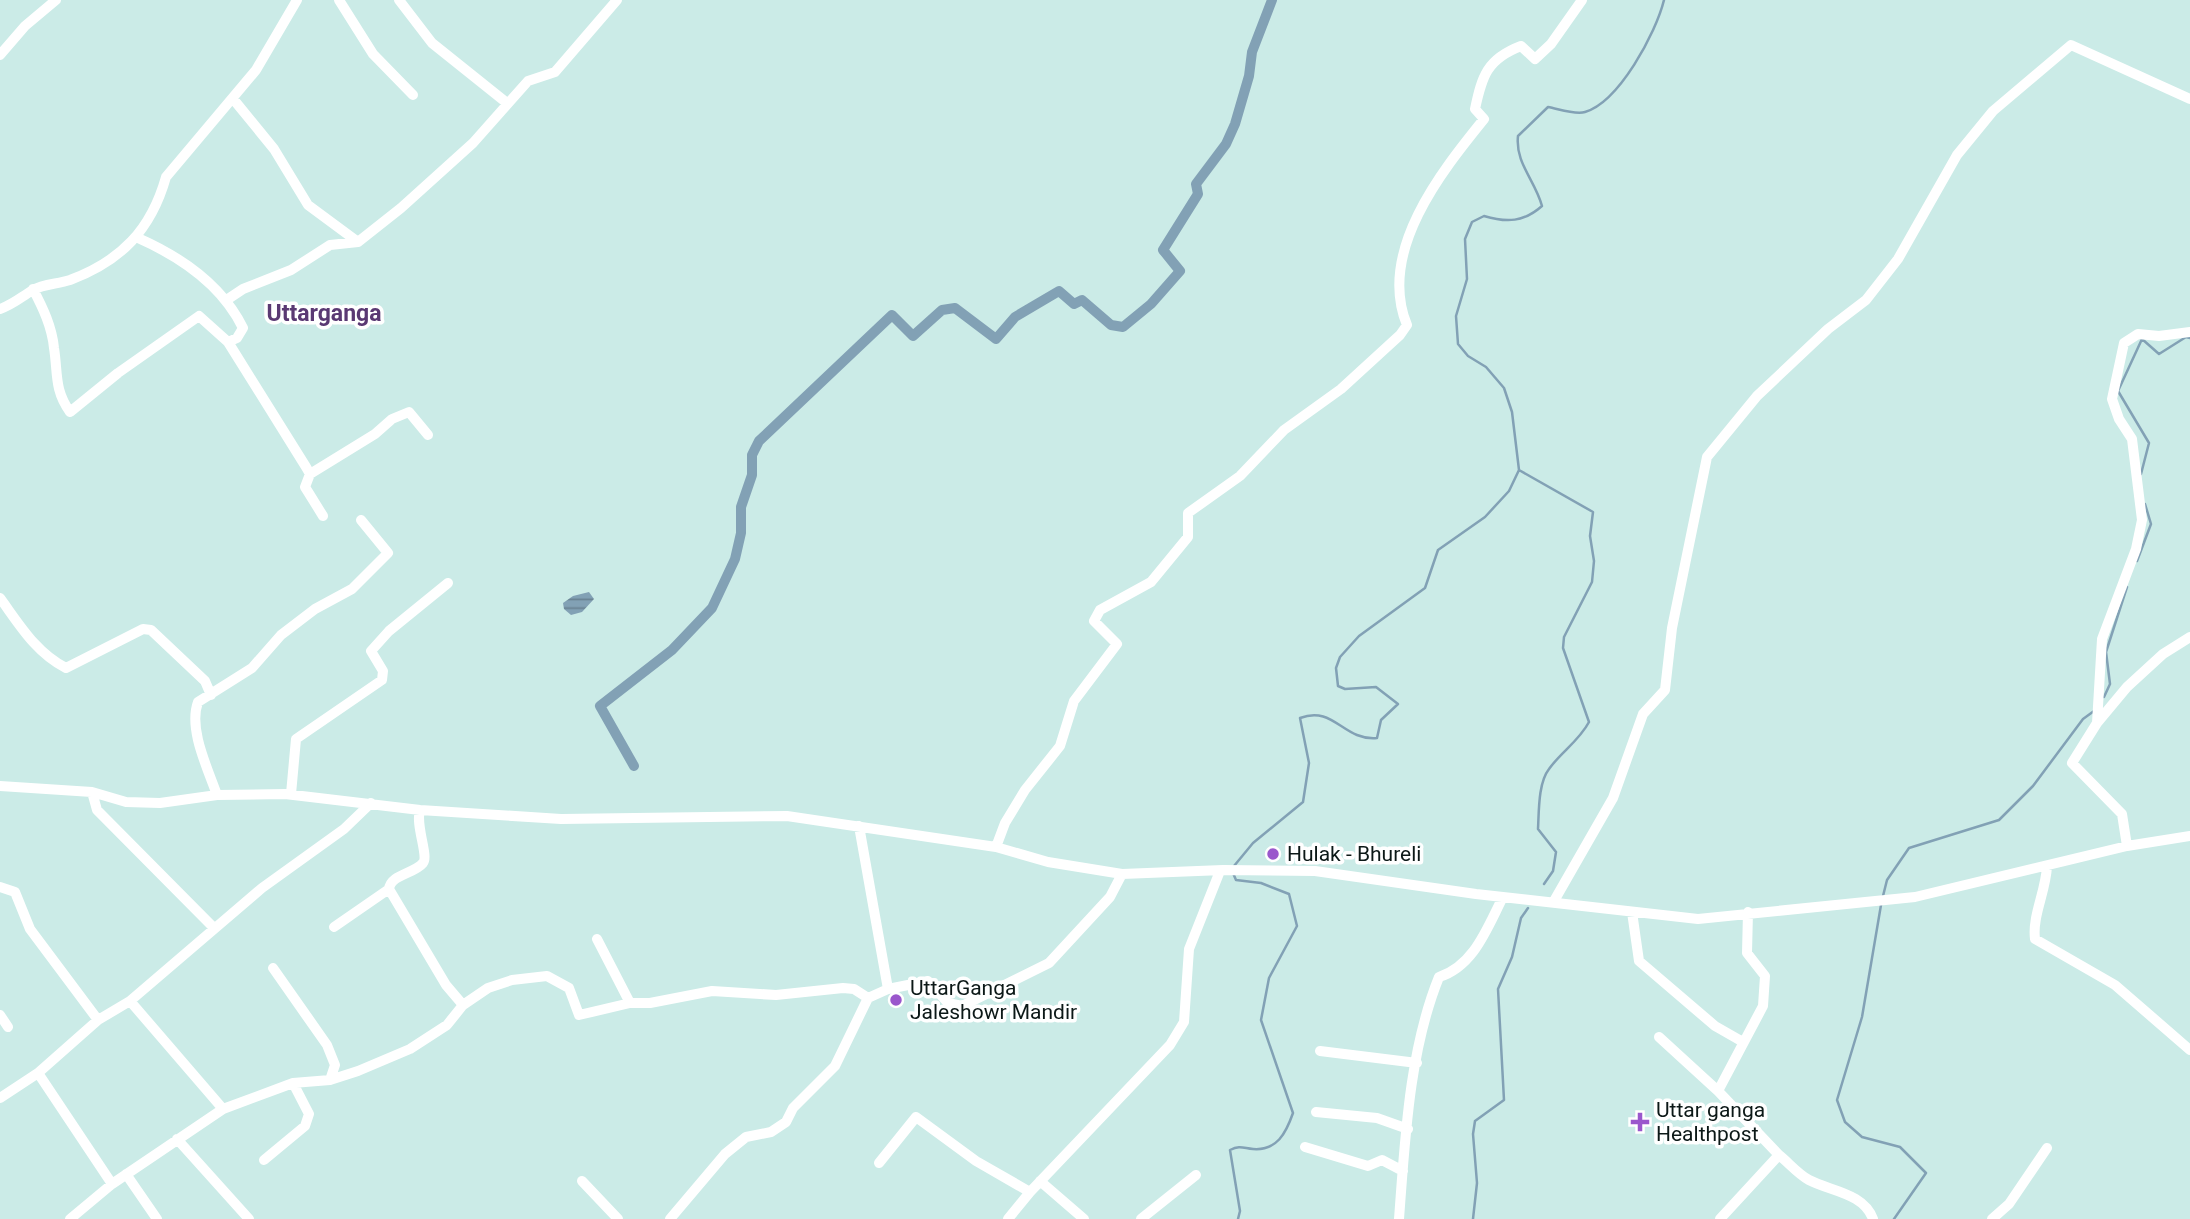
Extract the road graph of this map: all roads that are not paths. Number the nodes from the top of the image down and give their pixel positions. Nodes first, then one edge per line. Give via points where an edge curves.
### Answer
1 (56, 0) edge
2 (297, 0) edge
3 (339, 0) edge
4 (399, 0) edge
5 (617, 0) edge
6 (1582, 0) edge
7 (0, 55) edge
8 (413, 95) dead end
9 (2190, 99) edge
10 (234, 100) junction
11 (507, 103) junction
12 (138, 238) junction
13 (358, 242) junction
14 (33, 289) junction
15 (228, 299) junction
16 (0, 309) edge
17 (2190, 332) edge
18 (228, 342) junction
19 (428, 435) dead end
20 (310, 474) junction
21 (323, 516) dead end
22 (360, 520) dead end
23 (448, 583) dead end
24 (0, 598) edge
25 (2190, 637) edge
26 (211, 695) junction
27 (2097, 723) junction
28 (0, 786) edge
29 (92, 792) junction
30 (291, 794) junction
31 (217, 795) junction
32 (370, 803) junction
33 (420, 810) junction
34 (859, 826) junction
35 (2190, 836) edge
36 (996, 846) junction
37 (2127, 846) junction
38 (2047, 866) junction
39 (1221, 870) junction
40 (1122, 874) junction
41 (0, 887) edge
42 (389, 889) junction
43 (1503, 897) junction
44 (1548, 901) junction
45 (1632, 912) junction
46 (1748, 912) junction
47 (334, 927) dead end
48 (214, 928) junction
49 (597, 939) dead end
50 (273, 968) dead end
51 (888, 989) junction
52 (869, 998) junction
53 (130, 1001) junction
54 (630, 1003) junction
55 (463, 1005) junction
56 (0, 1015) edge
57 (98, 1020) junction
58 (8, 1027) dead end
59 (1659, 1037) dead end
60 (1743, 1042) junction
61 (2190, 1050) edge
62 (1320, 1051) dead end
63 (1417, 1063) junction
64 (38, 1073) junction
65 (330, 1080) junction
66 (293, 1083) junction
67 (1718, 1091) junction
68 (0, 1098) edge
69 (223, 1109) junction
70 (1316, 1112) dead end
71 (1408, 1129) junction
72 (177, 1139) junction
73 (1305, 1147) dead end
74 (2047, 1147) dead end
75 (1779, 1155) junction
76 (264, 1160) dead end
77 (879, 1163) dead end
78 (1403, 1171) junction
79 (126, 1174) junction
80 (1196, 1175) dead end
81 (582, 1181) dead end
82 (1040, 1181) junction
83 (112, 1184) junction
84 (1030, 1192) junction
85 (70, 1219) edge
86 (157, 1219) edge
87 (249, 1219) edge
88 (618, 1219) edge
89 (670, 1219) edge
90 (1008, 1219) edge
91 (1084, 1219) edge
92 (1141, 1219) edge
93 (1399, 1219) edge
94 (1720, 1219) edge
95 (1873, 1219) edge
96 (1992, 1219) edge

1 - 7 street
2 - 10 street
3 - 8 street via 373,54
4 - 11 street via 432,43
5 - 11 street via 555,72 528,81
6 - 36 street via 1535,59 1521,47 1503,53 1486,70 1475,109 1484,119 1438,176 1409,233 1400,308 1407,325 1400,335 1341,389 1284,430 1240,477 1188,513 1188,537 1151,582 1100,610 1094,621 1117,644 1074,701 1060,746 1026,790
9 - 44 street via 2071,45 1993,111 1956,155 1898,259 1866,300 1757,396 1707,457 1672,628 1665,690 1643,714 1613,798
10 - 12 street via 166,177
10 - 13 street via 274,149 307,205
11 - 13 street via 473,143
12 - 14 street via 100,266 73,279
12 - 15 street via 178,259
13 - 15 street via 330,245 291,270
14 - 16 street via 18,303
14 - 18 street via 49,323 56,389 70,412 199,316
15 - 18 street via 243,328
17 - 27 street via 2138,334 2124,343 2112,400 2132,439 2142,520 2136,549 2102,639
18 - 20 street
19 - 20 street via 409,412
20 - 21 street via 305,486
22 - 26 street via 388,553 352,589 315,609 281,635 252,668
23 - 30 street via 371,651 383,671 382,680 296,738
24 - 26 street via 33,642 50,660 66,668 151,629 205,681
25 - 27 street via 2127,687
26 - 31 street via 198,702 194,712
27 - 37 street via 2072,762 2122,814
28 - 29 street
29 - 31 street via 126,802
29 - 48 street via 97,810
30 - 31 street
30 - 32 street
32 - 33 street
32 - 48 street via 344,830 261,888
33 - 34 street via 561,819 787,816
33 - 42 street via 416,822 423,863 391,882
34 - 36 street
34 - 51 street
35 - 37 street
36 - 40 street via 1048,862
37 - 38 street
38 - 46 street via 1895,899
38 - 61 street via 2046,888 2033,926 2035,939 2115,985
39 - 40 street
39 - 43 street via 1315,871
39 - 82 street via 1189,949 1184,1022 1170,1045
40 - 51 street via 1110,897 1049,963 962,1006 948,1003 928,981
41 - 57 street via 15,892 30,929
42 - 47 street
42 - 55 street via 446,985
43 - 44 street
43 - 63 street via 1474,951 1456,972 1439,976 1428,1002
44 - 45 street
45 - 46 street via 1698,919
45 - 60 street via 1639,961 1715,1026
46 - 60 street via 1747,953 1765,976 1763,1006
48 - 53 street
49 - 54 street
50 - 65 street via 327,1045 335,1065
51 - 52 street
52 - 54 street via 843,988 776,995 712,991 663,1002
52 - 89 street via 835,1066 793,1108 786,1122 771,1132 746,1137 725,1154
53 - 57 street
53 - 69 street
54 - 55 street via 579,1015 569,988 547,976 488,988
55 - 65 street via 447,1025 410,1049
56 - 58 street
57 - 64 street
59 - 67 street
60 - 67 street
62 - 63 street
63 - 71 street
64 - 68 street
64 - 83 street
65 - 66 street
66 - 69 street
66 - 76 street via 309,1114 305,1126
67 - 75 street
69 - 72 street
70 - 71 street via 1377,1118
71 - 78 street
72 - 79 street
72 - 87 street
73 - 78 street via 1368,1167 1382,1160
74 - 96 street via 2009,1204
75 - 94 street
75 - 95 street via 1808,1179 1850,1196 1870,1211
77 - 84 street via 916,1117 976,1161
78 - 93 street
79 - 83 street
79 - 86 street
80 - 92 street
81 - 88 street
82 - 84 street
82 - 91 street
83 - 85 street
84 - 90 street

